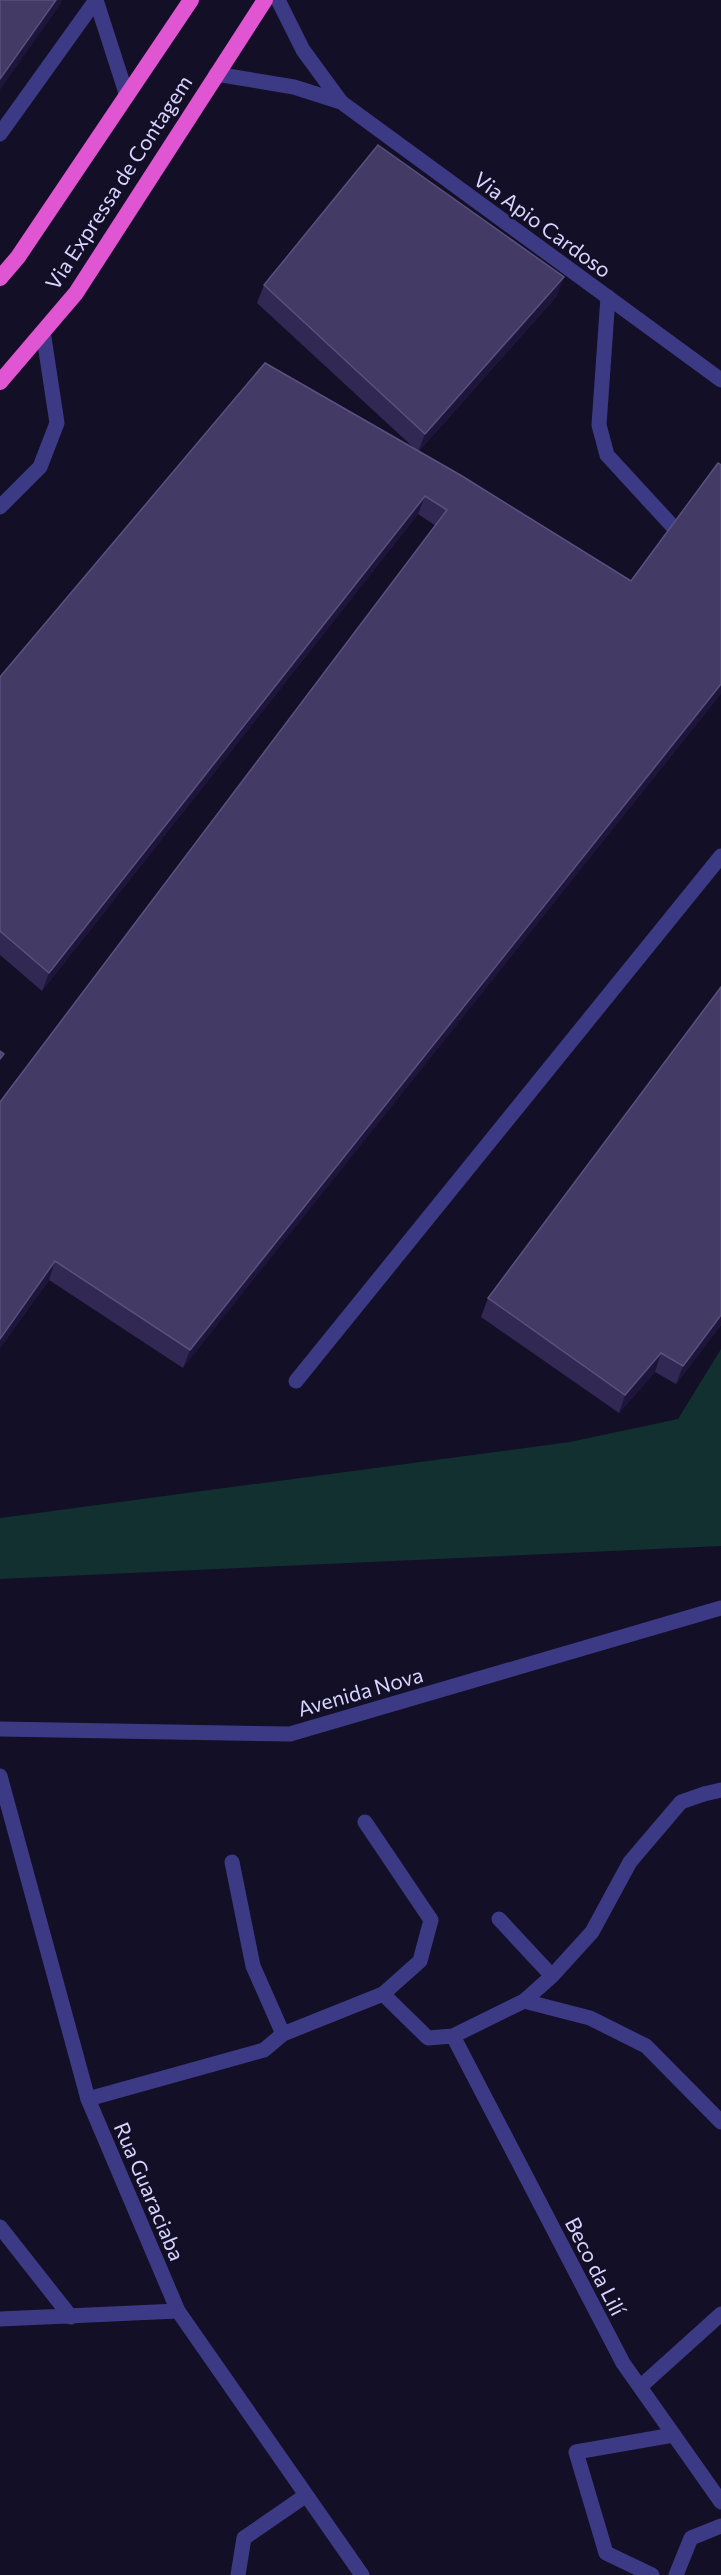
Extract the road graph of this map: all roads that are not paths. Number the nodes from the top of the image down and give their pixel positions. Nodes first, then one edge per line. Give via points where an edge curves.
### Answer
1 (96, 0) edge
2 (191, 0) edge
3 (265, 0) edge
4 (278, 0) edge
5 (216, 74) junction
6 (127, 96) junction
7 (341, 102) junction
8 (0, 134) edge
9 (0, 278) edge
10 (608, 297) junction
11 (43, 331) junction
12 (720, 378) edge
13 (0, 382) edge
14 (0, 507) edge
15 (676, 530) edge
16 (721, 856) edge
17 (296, 1382) dead end
18 (721, 1608) edge
19 (0, 1729) edge
20 (0, 1776) edge
21 (721, 1790) edge
22 (365, 1822) dead end
23 (231, 1862) dead end
24 (499, 1919) dead end
25 (552, 1976) junction
26 (383, 1994) junction
27 (524, 2001) junction
28 (283, 2034) junction
29 (453, 2036) junction
30 (88, 2099) junction
31 (721, 2122) edge
32 (0, 2227) edge
33 (178, 2310) junction
34 (721, 2314) edge
35 (71, 2317) junction
36 (0, 2319) edge
37 (640, 2387) junction
38 (673, 2435) junction
39 (305, 2496) junction
40 (721, 2502) edge
41 (721, 2526) edge
42 (238, 2575) edge
43 (362, 2575) edge
44 (652, 2575) edge
45 (676, 2575) edge

1 - 6 street
1 - 8 street
2 - 6 highway, Via Expressa de Contagem
3 - 5 highway, Via Expressa de Contagem
4 - 7 street, Via Apio Cardoso via 303,50
5 - 7 street, Via Apio Cardoso via 294,87
5 - 11 highway, Via Expressa de Contagem via 75,293
6 - 9 highway, Via Expressa de Contagem
7 - 10 street, Via Apio Cardoso
10 - 12 street, Via Apio Cardoso
10 - 15 street via 599,425 607,455
11 - 13 highway, Via Expressa de Contagem
11 - 14 street via 57,423 40,467
16 - 17 street
18 - 19 street, Avenida Nova via 290,1734
20 - 30 street, Rua Guaraciaba
21 - 25 street via 681,1802 630,1862 592,1932
22 - 26 street via 431,1920 420,1961
23 - 28 street via 253,1966
24 - 25 street
25 - 27 street
26 - 28 street
26 - 29 street via 428,2038
27 - 29 street
27 - 31 street via 590,2018 646,2046
28 - 30 street via 264,2050
29 - 37 street, Beco da Lilí via 623,2364
30 - 33 street, Rua Guaraciaba
32 - 35 street
33 - 35 street
33 - 39 street, Rua Guaraciaba
34 - 37 street
35 - 36 street
37 - 38 street, Beco da Lilí
38 - 40 street, Beco da Lilí
38 - 44 street via 576,2452 606,2553
39 - 42 street via 244,2538
39 - 43 street, Rua Guaraciaba
41 - 45 street via 691,2538

